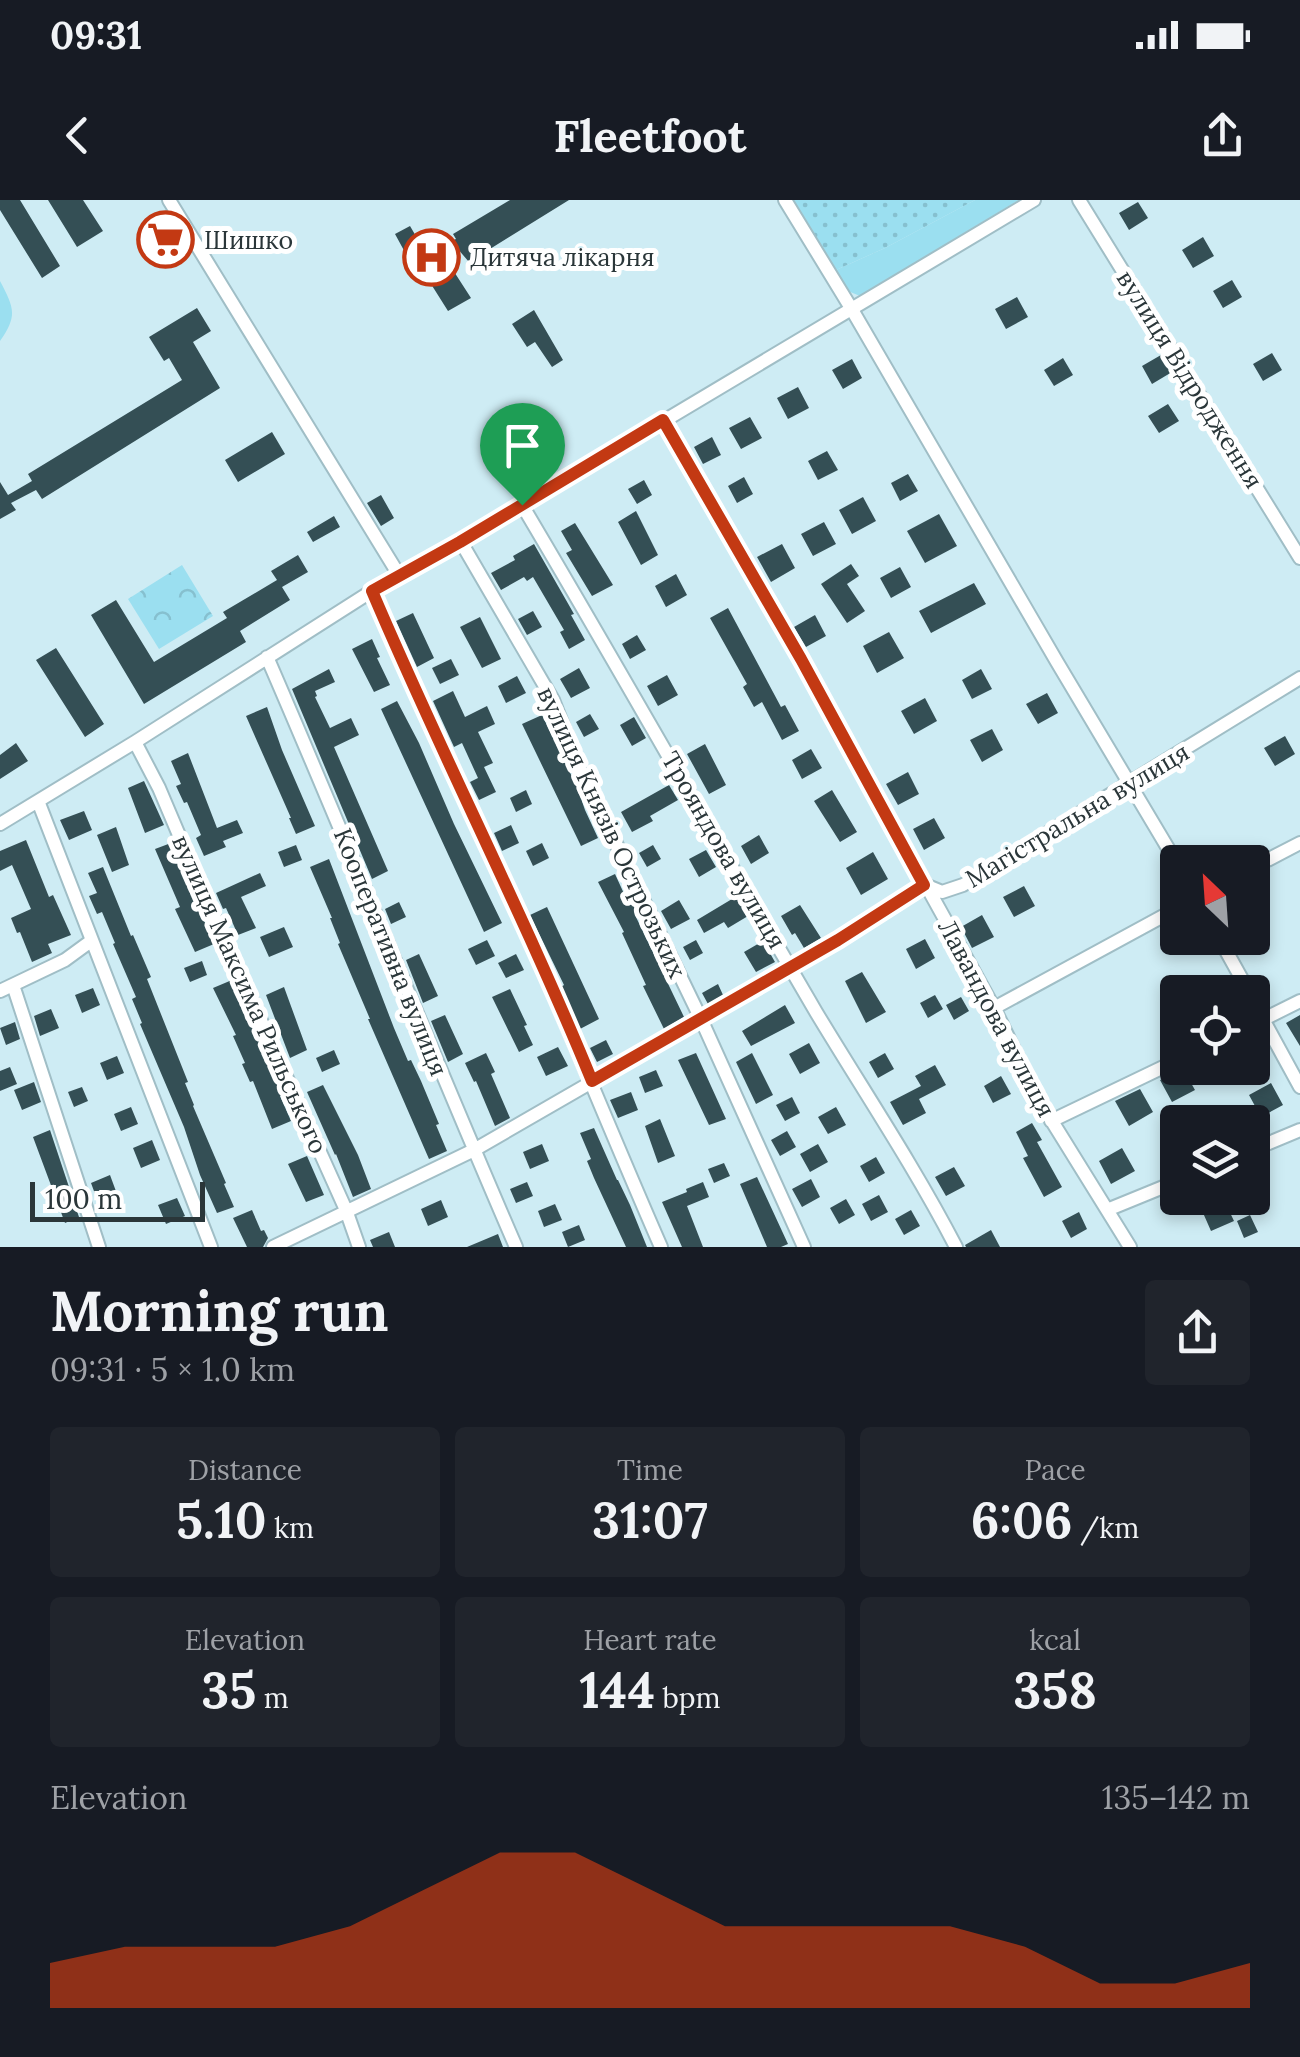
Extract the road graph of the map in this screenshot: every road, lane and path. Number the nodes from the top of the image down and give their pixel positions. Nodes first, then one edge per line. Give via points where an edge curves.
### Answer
1 (170, 200) edge
2 (784, 200) edge
3 (1034, 200) edge
4 (1079, 200) edge
5 (851, 308) junction
6 (663, 420) junction
7 (522, 505) junction
8 (460, 542) junction
9 (1300, 558) edge
10 (399, 576) junction
11 (372, 591) junction
12 (267, 657) junction
13 (1300, 678) edge
14 (135, 742) junction
15 (1130, 784) junction
16 (38, 801) junction
17 (0, 824) edge
18 (1300, 843) edge
19 (1167, 845) edge
20 (1270, 859) edge
21 (924, 885) junction
22 (1160, 918) edge
23 (91, 941) junction
24 (792, 967) junction
25 (6, 988) edge
26 (1300, 1001) edge
27 (994, 1008) junction
28 (1270, 1016) edge
29 (701, 1019) junction
30 (1270, 1041) edge
31 (1160, 1069) edge
32 (592, 1081) junction
33 (1300, 1087) edge
34 (1051, 1121) junction
35 (1300, 1130) edge
36 (1270, 1142) edge
37 (474, 1150) junction
38 (1160, 1188) edge
39 (346, 1210) junction
40 (1107, 1210) junction
41 (99, 1247) edge
42 (211, 1247) edge
43 (272, 1247) edge
44 (360, 1247) edge
45 (516, 1247) edge
46 (662, 1247) edge
47 (804, 1247) edge
48 (956, 1247) edge
49 (1130, 1247) edge

1 - 10 street
2 - 5 street
3 - 5 street
4 - 9 street, вулиця Відродження
5 - 6 street
5 - 15 street
6 - 7 street
6 - 21 street, Лавандова вулиця
7 - 8 street
7 - 24 street, Трояндова вулиця
8 - 10 street
8 - 29 street, вулиця Князів Острозьких via 553,700
10 - 11 street
11 - 12 street
11 - 32 street
12 - 14 street
12 - 37 street, Кооперативна вулиця
13 - 15 street, Магістральна вулиця
14 - 16 street
14 - 39 street, вулиця Максима Рильського
15 - 19 street
15 - 21 street, Магістральна вулиця via 963,885 942,892
16 - 17 street
16 - 23 street
18 - 20 street
21 - 24 street, Магістральна вулиця
21 - 27 street, Лавандова вулиця
22 - 27 street
23 - 25 street
23 - 42 street
24 - 29 street, Магістральна вулиця
24 - 48 street, Трояндова вулиця
25 - 41 street
26 - 28 street
27 - 34 street, Лавандова вулиця
29 - 32 street, Магістральна вулиця
29 - 47 street, вулиця Князів Острозьких
30 - 33 street
31 - 34 street
32 - 37 street, Магістральна вулиця
32 - 46 street
34 - 40 street, Лавандова вулиця
35 - 36 street
37 - 39 street, Магістральна вулиця
37 - 45 street, Кооперативна вулиця
38 - 40 street
39 - 43 street, Магістральна вулиця
39 - 44 street, вулиця Максима Рильського
40 - 49 street, Лавандова вулиця

